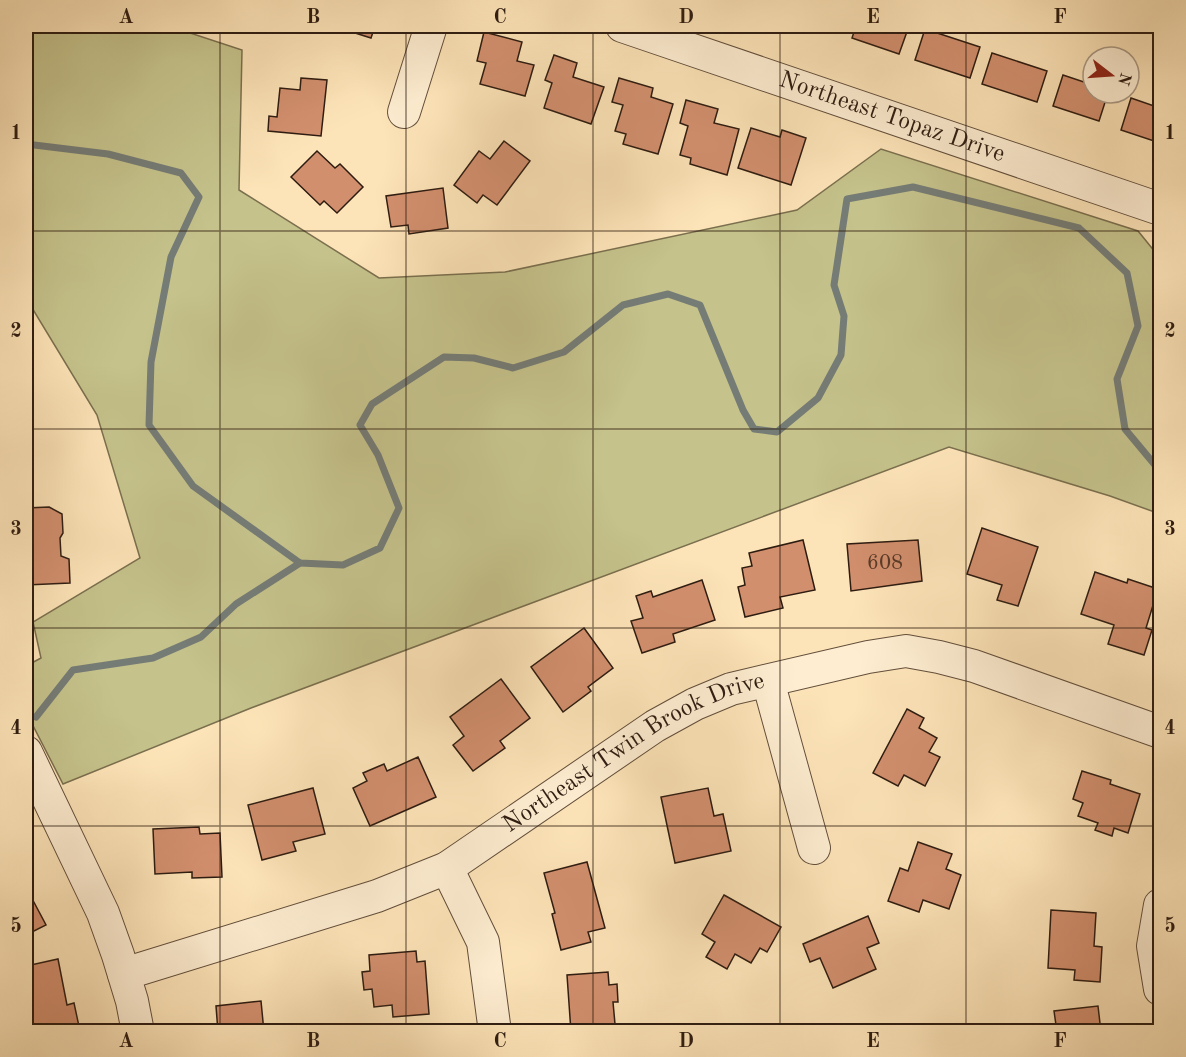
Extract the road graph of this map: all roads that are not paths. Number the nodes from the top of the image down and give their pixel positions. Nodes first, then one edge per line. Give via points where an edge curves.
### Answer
1 (431, 26) edge
2 (622, 26) edge
3 (404, 112) dead end
4 (1161, 209) edge
5 (768, 681) junction
6 (1161, 732) edge
7 (26, 752) edge
8 (814, 848) dead end
9 (447, 868) junction
10 (1161, 905) edge
11 (124, 974) junction
12 (1161, 989) edge
13 (138, 1032) edge
14 (495, 1032) edge

1 - 3 street
2 - 4 street, Northeast Topaz Drive
5 - 6 street, Northeast Twin Brook Drive via 906,651 974,666
5 - 8 street
5 - 9 street, Northeast Twin Brook Drive via 713,696 655,726
7 - 11 street via 104,913
9 - 11 street, Northeast Twin Brook Drive via 378,896
9 - 14 street via 483,942
10 - 12 street via 1153,946
11 - 13 street

